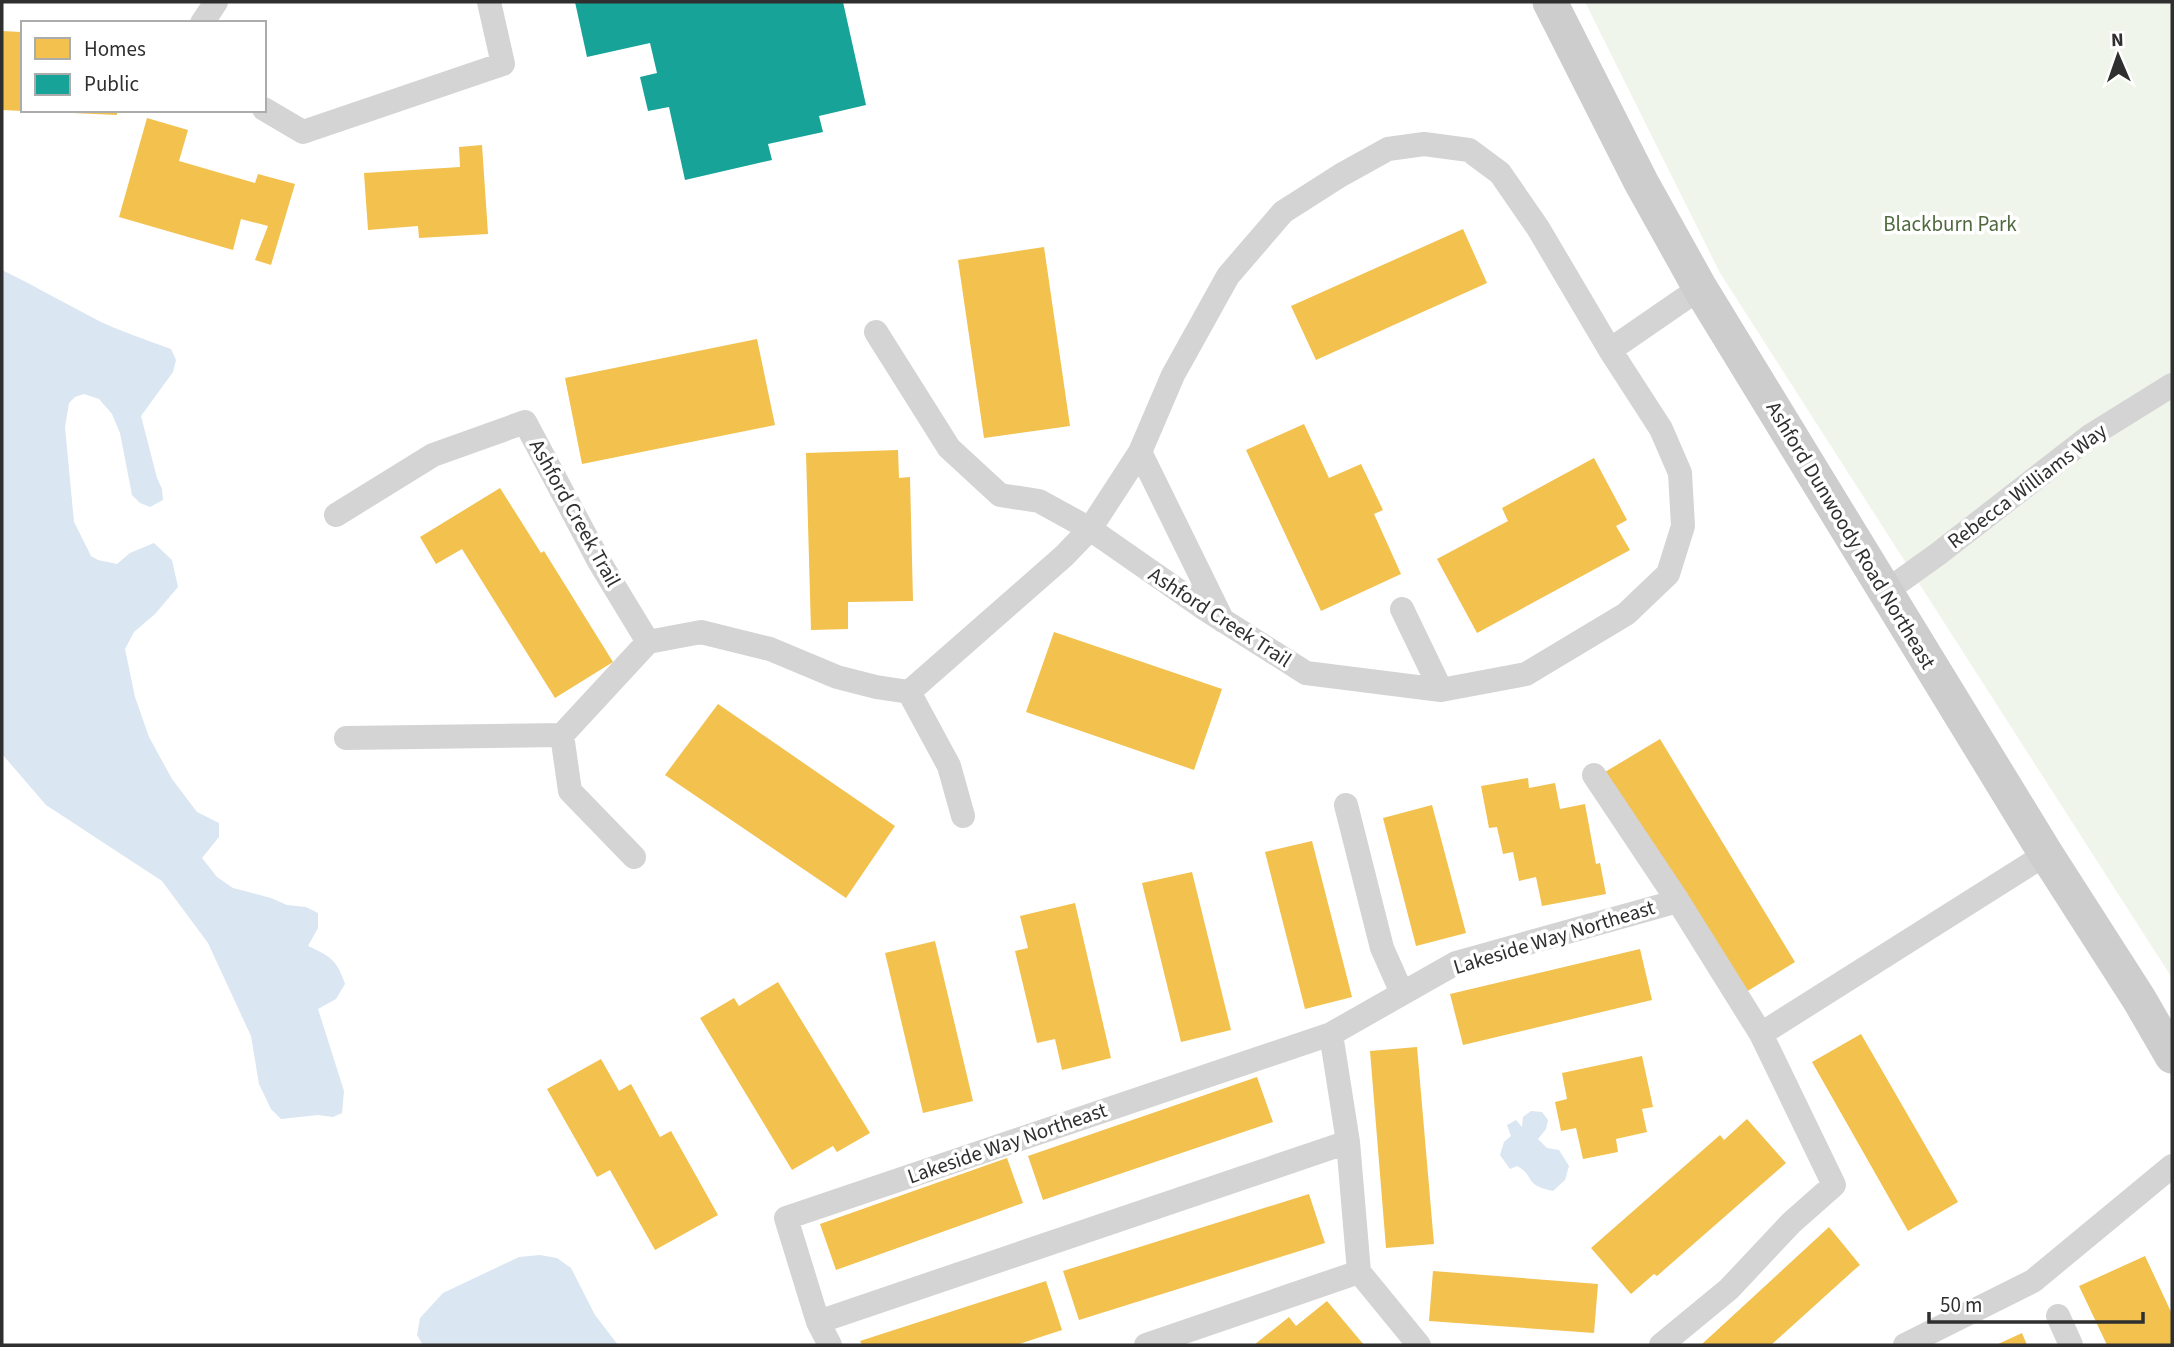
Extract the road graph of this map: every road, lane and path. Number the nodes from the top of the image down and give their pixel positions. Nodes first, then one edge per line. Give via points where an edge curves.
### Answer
1 (216, 2) edge
2 (489, 2) edge
3 (1550, 2) edge
4 (203, 21) edge
5 (266, 110) edge
6 (1700, 288) junction
7 (876, 332) dead end
8 (1610, 350) junction
9 (2172, 385) edge
10 (1140, 452) junction
11 (336, 515) dead end
12 (1090, 529) junction
13 (1885, 592) junction
14 (1402, 610) dead end
15 (1223, 621) junction
16 (648, 642) junction
17 (1441, 690) junction
18 (909, 692) junction
19 (562, 735) junction
20 (346, 738) dead end
21 (1594, 775) dead end
22 (1346, 805) dead end
23 (963, 816) dead end
24 (2046, 854) junction
25 (634, 857) dead end
26 (1678, 901) junction
27 (1402, 993) junction
28 (1331, 1034) junction
29 (1760, 1034) junction
30 (2172, 1056) edge
31 (1348, 1142) junction
32 (2172, 1166) edge
33 (1359, 1272) junction
34 (2058, 1316) dead end
35 (818, 1322) junction
36 (830, 1345) edge
37 (1146, 1345) edge
38 (1419, 1345) edge
39 (1661, 1345) edge
40 (1905, 1345) edge
41 (2071, 1345) edge

1 - 4 street
2 - 5 street via 503,64 303,132
3 - 6 main road, Ashford Dunwoody Road Northeast
6 - 8 street
6 - 13 main road, Ashford Dunwoody Road Northeast
7 - 12 street, Ashford Creek Trail via 948,448 999,495 1039,501
8 - 10 street, Ashford Creek Trail via 1500,173 1469,150 1424,144 1388,149 1283,212 1228,276 1173,375
8 - 17 street, Ashford Creek Trail via 1661,429 1680,474 1683,526 1668,574 1626,614 1525,674
9 - 13 street, Rebecca Williams Way via 2090,436
10 - 12 street, Ashford Creek Trail
10 - 15 street
11 - 16 street, Ashford Creek Trail via 433,455 525,422
12 - 15 street, Ashford Creek Trail
12 - 18 street, Ashford Creek Trail
13 - 24 main road, Ashford Dunwoody Road Northeast
14 - 17 street
15 - 17 street, Ashford Creek Trail via 1306,673
16 - 18 street via 701,632 770,649 837,677
16 - 19 street
18 - 23 street via 949,766
19 - 20 street
19 - 25 street via 570,791
21 - 26 street
22 - 27 street via 1382,948
24 - 29 street
24 - 30 main road, Ashford Dunwoody Road Northeast
26 - 27 street, Lakeside Way Northeast via 1456,963
26 - 29 street, Lakeside Way Northeast
27 - 28 street, Lakeside Way Northeast
28 - 31 street
28 - 35 street, Lakeside Way Northeast via 786,1218
29 - 39 street, Lakeside Way Northeast via 1834,1185 1729,1289
31 - 33 street
31 - 35 street
32 - 40 street via 2033,1281
33 - 37 street
33 - 38 street
34 - 41 street
35 - 36 street, Lakeside Way Northeast

